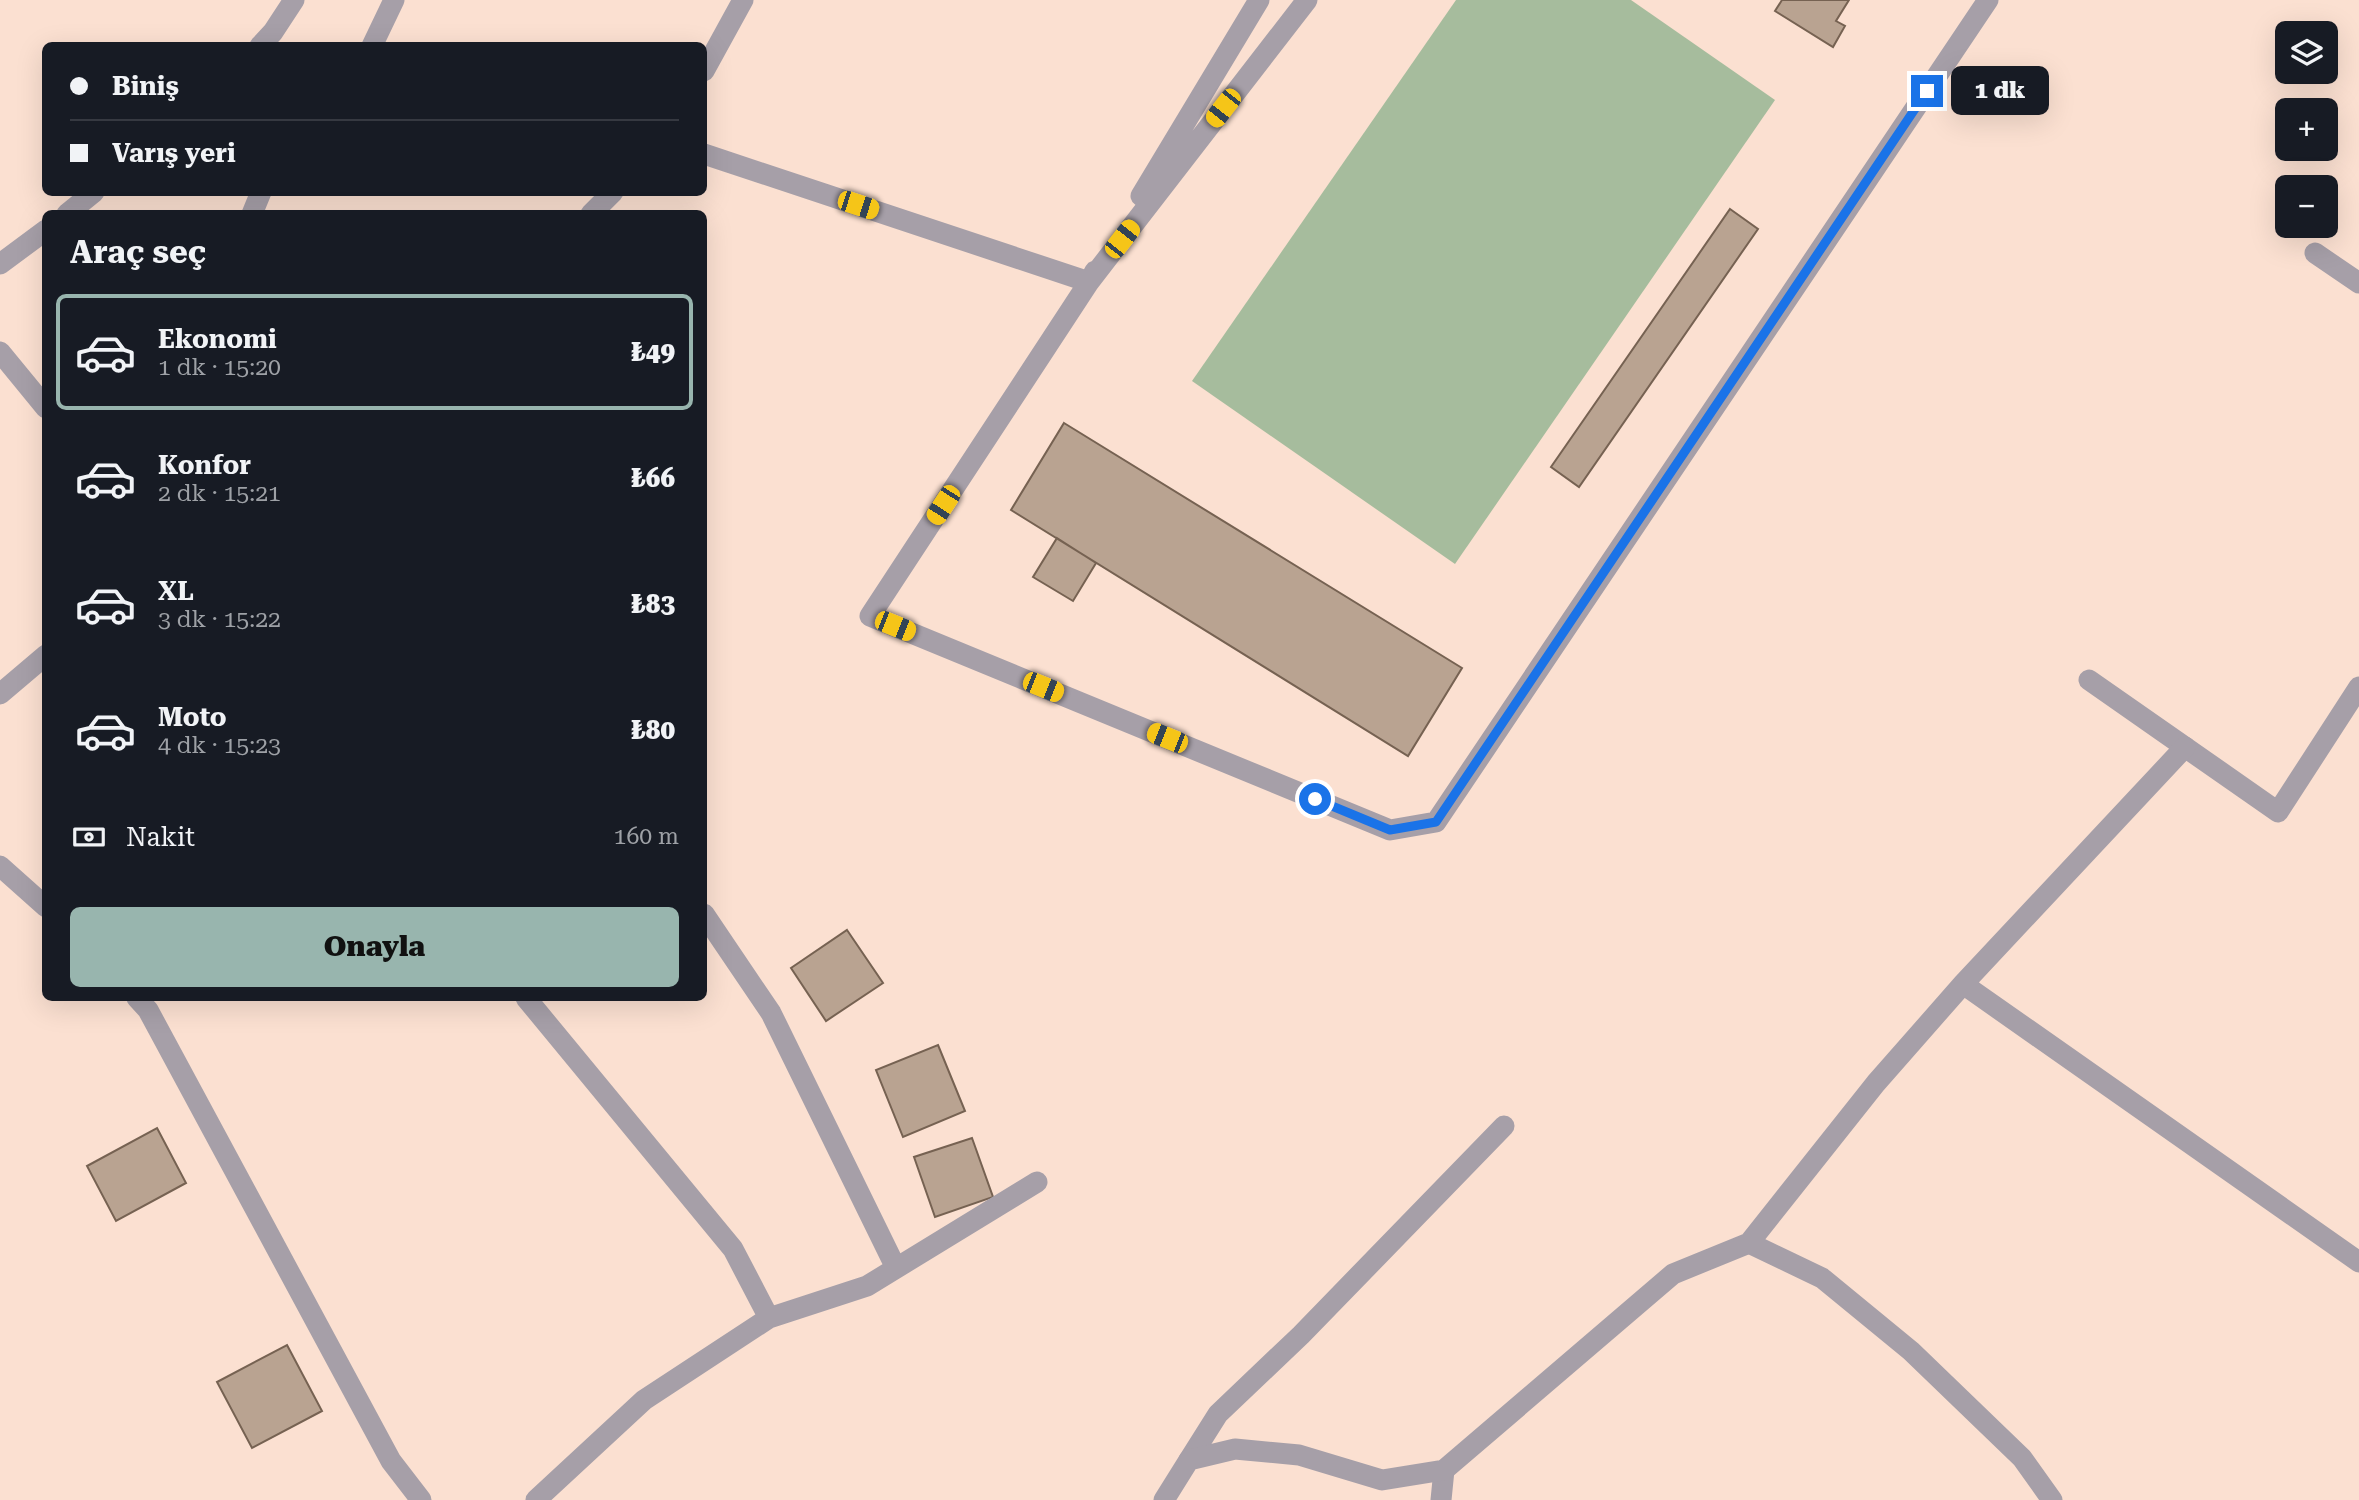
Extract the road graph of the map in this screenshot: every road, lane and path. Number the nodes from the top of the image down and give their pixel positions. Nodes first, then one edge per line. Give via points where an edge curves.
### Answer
1 (294, 0) edge
2 (394, 0) edge
3 (743, 0) edge
4 (1259, 0) edge
5 (1307, 0) edge
6 (1988, 0) edge
7 (264, 42) edge
8 (374, 42) edge
9 (707, 66) edge
10 (707, 155) edge
11 (89, 196) edge
12 (609, 196) edge
13 (72, 210) edge
14 (596, 210) edge
15 (42, 233) edge
16 (2315, 253) dead end
17 (0, 264) edge
18 (1089, 282) junction
19 (2359, 283) edge
20 (0, 352) edge
21 (42, 403) edge
22 (42, 658) edge
23 (2089, 680) dead end
24 (2359, 687) edge
25 (0, 694) edge
26 (2185, 747) junction
27 (0, 866) edge
28 (42, 903) edge
29 (707, 918) edge
30 (1963, 984) junction
31 (528, 1001) edge
32 (150, 1002) edge
33 (1504, 1126) dead end
34 (1037, 1182) dead end
35 (1749, 1243) junction
36 (2359, 1262) edge
37 (896, 1268) junction
38 (769, 1318) junction
39 (1189, 1460) junction
40 (1444, 1470) junction
41 (421, 1500) edge
42 (536, 1500) edge
43 (1164, 1500) edge
44 (1441, 1500) edge
45 (2052, 1500) edge

1 - 7 street
2 - 8 street
3 - 9 street
4 - 18 street
5 - 18 street
6 - 18 street via 1436,822 1390,830 870,616
10 - 18 street
11 - 13 street
12 - 14 street
15 - 17 street
16 - 19 street
20 - 21 street
22 - 25 street
23 - 26 street
24 - 26 street via 2278,812
26 - 30 street
27 - 28 street
29 - 37 street via 771,1013
30 - 35 street via 1876,1083
30 - 36 street
31 - 38 street via 733,1249
32 - 41 street via 391,1461
33 - 39 street via 1218,1414
34 - 37 street
35 - 40 street via 1673,1274
35 - 45 street via 1822,1278 1911,1351 2022,1458
37 - 38 street via 867,1286
38 - 42 street via 645,1400
39 - 40 street via 1235,1449 1299,1455 1382,1480
39 - 43 street
40 - 44 street

